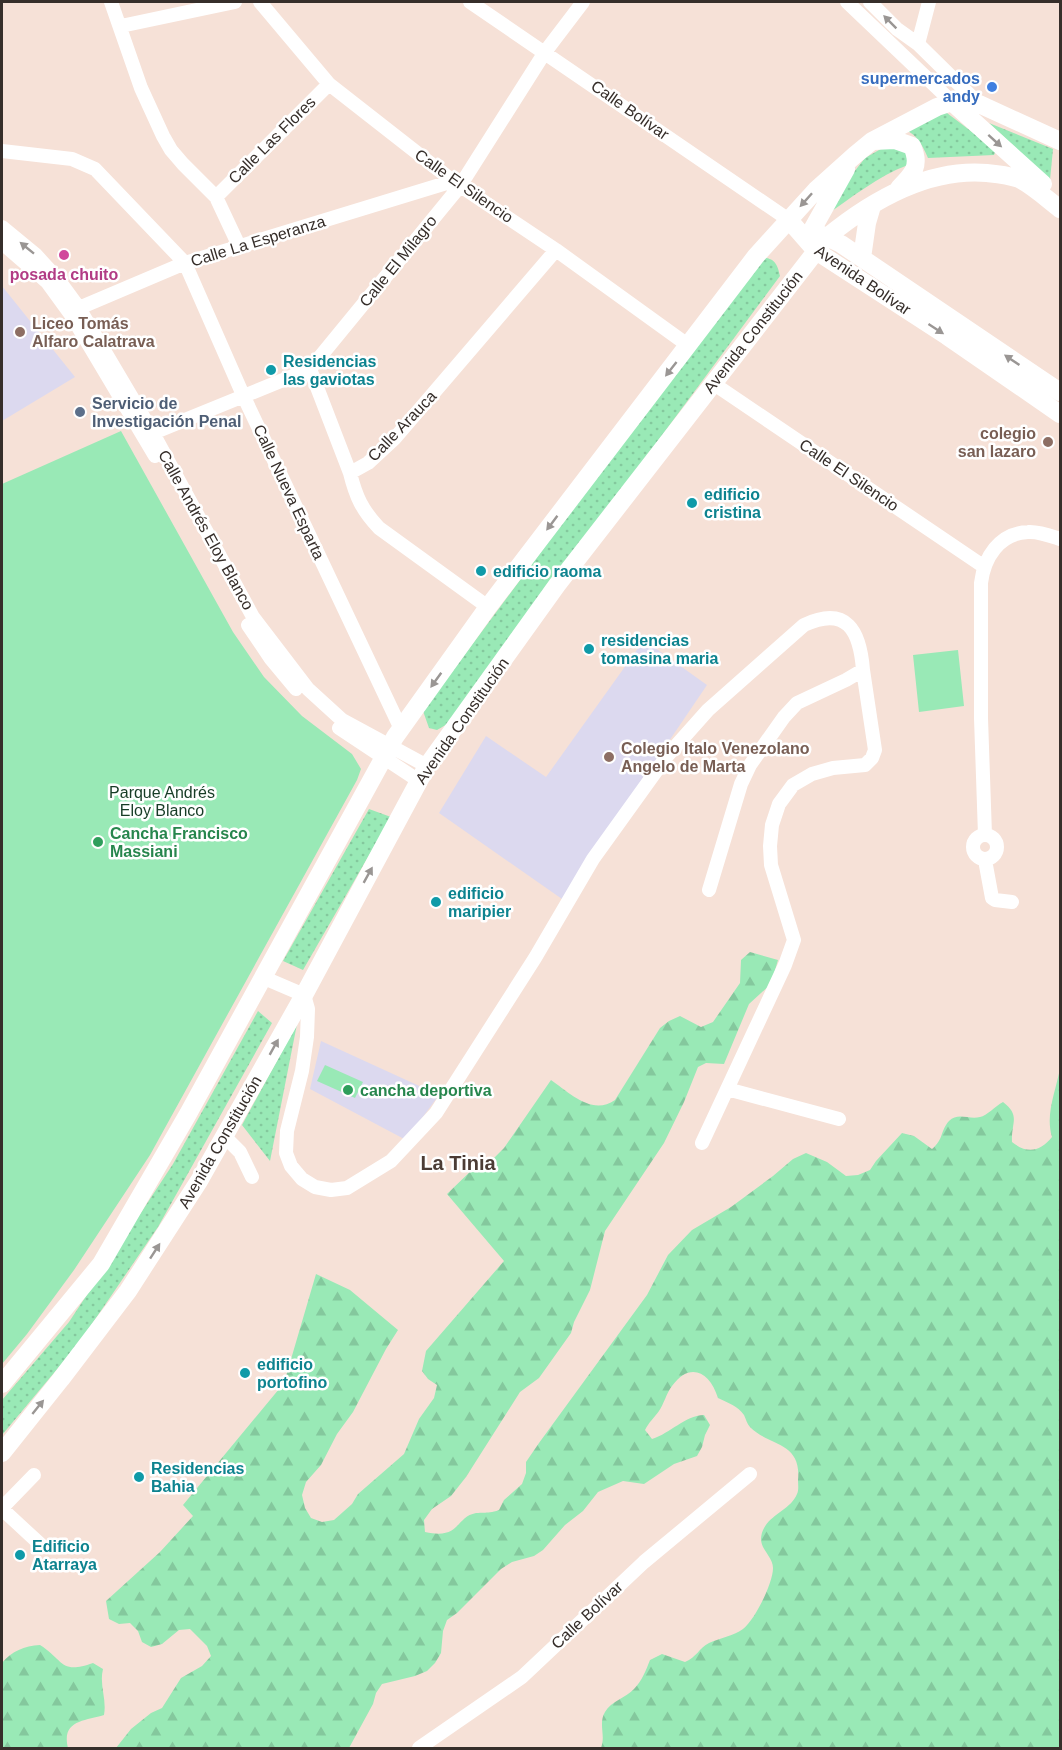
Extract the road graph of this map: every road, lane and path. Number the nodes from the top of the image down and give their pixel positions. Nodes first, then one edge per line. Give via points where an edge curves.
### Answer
1 (111, 2) edge
2 (235, 2) edge
3 (260, 2) edge
4 (470, 2) edge
5 (583, 2) edge
6 (847, 2) edge
7 (870, 2) edge
8 (929, 2) edge
9 (121, 26) junction
10 (918, 44) junction
11 (545, 52) junction
12 (328, 84) junction
13 (952, 102) junction
14 (980, 104) junction
15 (873, 141) junction
16 (1060, 141) edge
17 (2, 151) edge
18 (855, 155) junction
19 (456, 184) junction
20 (216, 197) junction
21 (1060, 199) edge
22 (876, 204) junction
23 (1060, 208) edge
24 (789, 219) junction
25 (2, 227) edge
26 (818, 239) junction
27 (2, 243) edge
28 (239, 246) junction
29 (556, 250) junction
30 (862, 258) junction
31 (185, 263) junction
32 (75, 311) junction
33 (689, 346) junction
34 (310, 369) junction
35 (714, 384) junction
36 (1060, 392) edge
37 (243, 395) junction
38 (1060, 414) edge
39 (149, 436) junction
40 (350, 473) junction
41 (1060, 539) edge
42 (983, 566) junction
43 (488, 607) junction
44 (862, 670) junction
45 (401, 729) junction
46 (386, 752) junction
47 (423, 773) junction
48 (709, 890) dead end
49 (1012, 902) dead end
50 (262, 976) junction
51 (304, 994) junction
52 (727, 1089) junction
53 (839, 1119) dead end
54 (224, 1136) junction
55 (702, 1143) dead end
56 (252, 1177) dead end
57 (2, 1384) edge
58 (2, 1453) edge
59 (750, 1474) dead end
60 (34, 1475) dead end
61 (2, 1509) edge
62 (41, 1545) dead end
63 (419, 1749) edge

1 - 9 street
2 - 9 street
3 - 12 street, Calle El Silencio
4 - 11 street, Calle Bolívar
5 - 11 street, Calle El Milagro
6 - 13 street
10 -> 7 street
8 - 10 street
9 - 20 street via 141,88 163,136 183,164
10 - 14 street
11 - 19 street, Calle El Milagro
11 - 24 street, Calle Bolívar
12 - 19 street, Calle El Silencio
12 - 20 street, Calle Las Flores
13 - 14 main road
13 - 15 main road via 937,106
13 -> 21 main road
14 - 16 main road
15 - 18 main road
15 - 22 main road via 906,143 917,157 913,174
17 - 31 street, Calle Nueva Esparta via 72,159 95,169
18 -> 24 main road
18 - 26 main road
19 - 28 street, Calle La Esperanza
19 - 29 street, Calle El Silencio
19 - 34 street, Calle El Milagro
20 - 28 street
22 - 23 main road, Avenida Constitución via 937,176 980,172 1019,179
22 - 26 main road, Avenida Constitución
22 - 30 main road via 867,223
24 - 26 main road, Avenida Bolívar
24 - 33 main road via 756,256
32 -> 25 street, Calle Andrés Eloy Blanco via 57,278
26 - 30 main road, Avenida Bolívar via 841,244
26 - 35 main road, Avenida Constitución
26 -> 38 main road, Avenida Bolívar via 947,336
27 - 32 street, Calle Andrés Eloy Blanco
28 - 31 street, Calle La Esperanza
29 - 33 street, Calle El Silencio
29 - 40 street, Calle Arauca via 396,438
36 -> 30 main road, Avenida Bolívar
31 - 32 street, Calle La Esperanza
31 - 37 street, Calle Nueva Esparta
32 - 39 street, Calle Andrés Eloy Blanco
33 -> 43 main road
34 - 37 street, Calle El Milagro
34 - 40 street
35 - 42 street, Calle El Silencio
35 - 47 main road, Avenida Constitución via 557,585
37 - 39 street, Calle El Milagro
37 - 45 street, Calle Nueva Esparta
39 - 46 street, Calle Andrés Eloy Blanco via 215,557 253,617 308,689
40 - 43 street, Calle Arauca via 366,514 380,528
41 - 42 street via 1028,532 1008,537 994,547
42 - 49 street via 981,718 985,835 975,840 972,848 975,855 985,860 992,898
43 -> 45 main road
44 - 48 street via 797,703 750,765
44 - 51 street via 862,652 852,627 830,618 817,619 804,625 708,710 667,756 593,860 436,1113 391,1161 347,1188 315,1187 302,1179 286,1153 307,1037
44 - 52 street via 875,750 872,758 865,765 833,768 793,785 779,804 772,825 771,865 794,940
45 - 46 main road
46 - 47 street, Calle Andrés Eloy Blanco
46 - 50 main road
51 -> 47 main road, Avenida Constitución
50 - 51 street
50 - 57 main road via 101,1264
54 -> 51 main road, Avenida Constitución
52 - 53 street
52 - 55 street
54 - 56 street via 240,1152
58 -> 54 main road, Avenida Constitución via 128,1291
59 - 63 street, Calle Bolívar via 644,1562 522,1677
60 - 61 street
61 - 62 street

